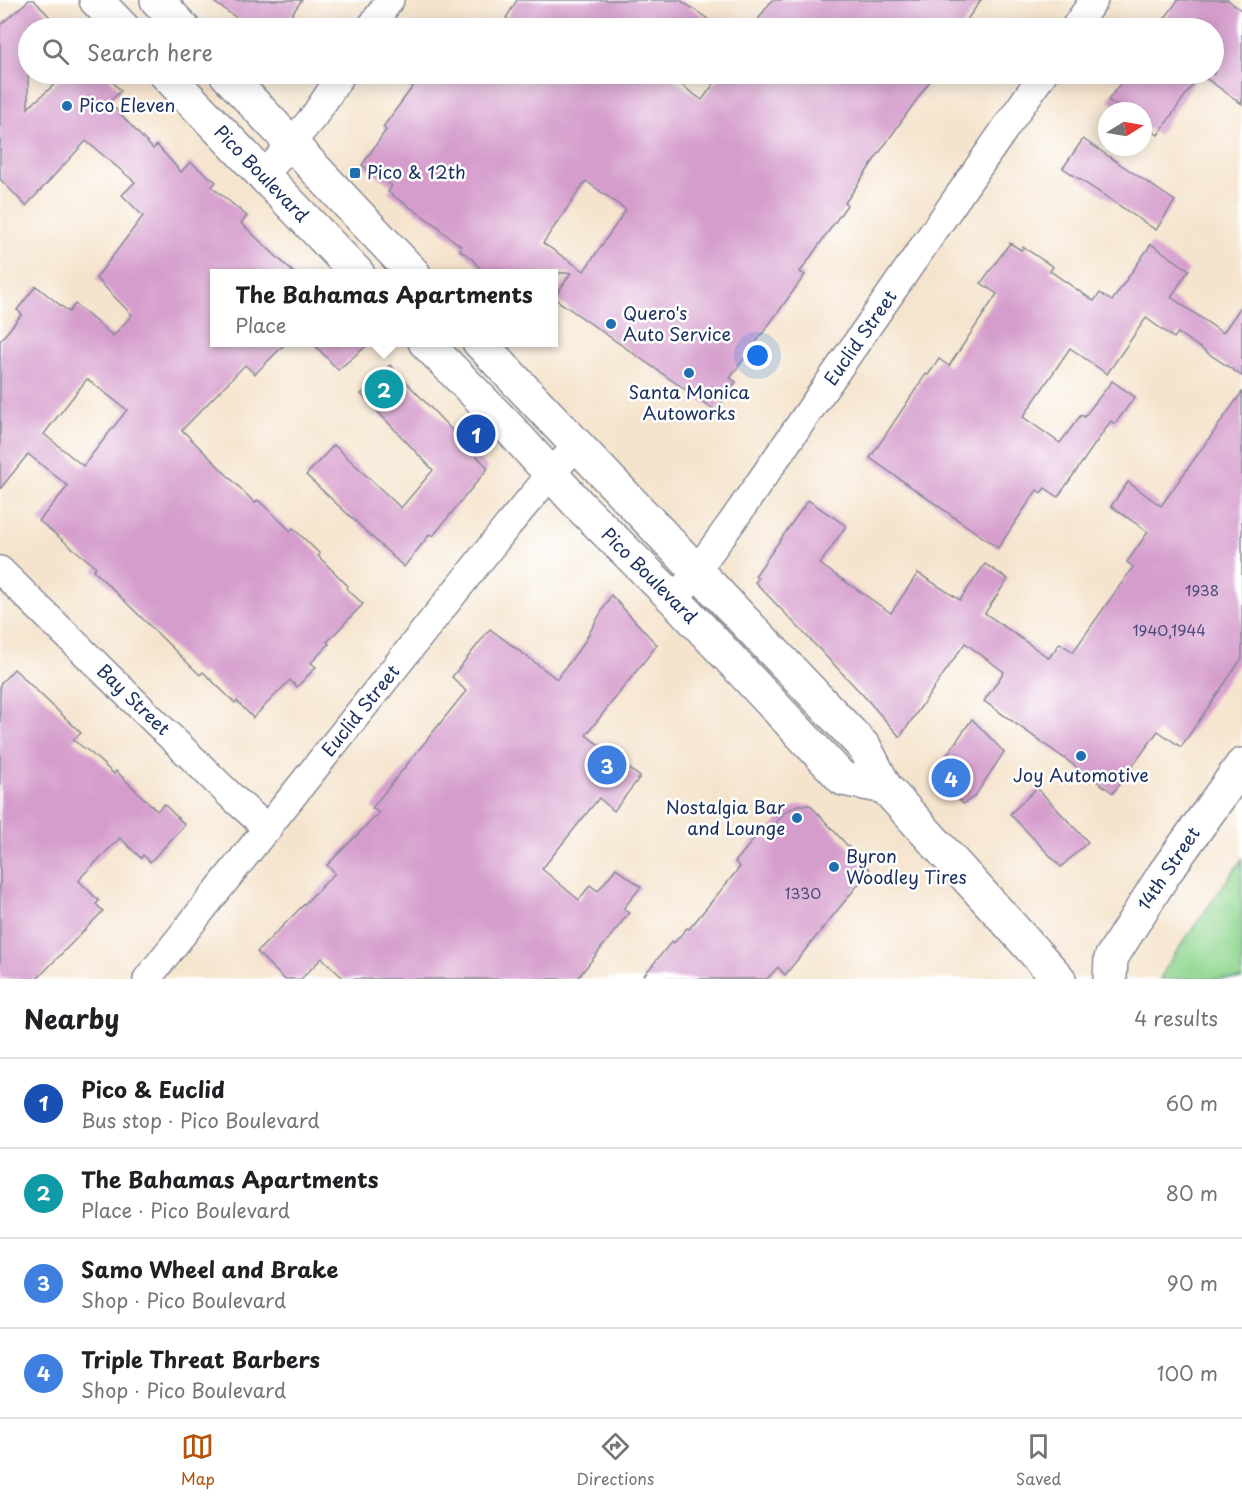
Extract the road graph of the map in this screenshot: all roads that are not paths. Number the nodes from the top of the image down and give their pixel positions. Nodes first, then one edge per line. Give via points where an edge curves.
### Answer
1 (96, 0) edge
2 (157, 0) edge
3 (390, 0) edge
4 (1094, 0) edge
5 (113, 18) edge
6 (174, 18) edge
7 (377, 18) edge
8 (1081, 18) edge
9 (175, 84) edge
10 (235, 84) edge
11 (336, 84) edge
12 (1036, 84) edge
13 (291, 144) junction
14 (263, 177) junction
15 (354, 269) edge
16 (410, 269) edge
17 (431, 347) edge
18 (484, 347) edge
19 (577, 446) junction
20 (551, 474) junction
21 (0, 570) edge
22 (697, 572) junction
23 (675, 600) junction
24 (1242, 765) edge
25 (885, 787) junction
26 (268, 829) junction
27 (147, 979) edge
28 (1059, 979) edge
29 (1110, 979) edge

1 - 5 main road
2 - 6 main road
3 - 7 street
4 - 8 street
9 - 14 main road, Pico Boulevard
10 - 13 main road
11 - 13 street
12 - 22 street, Euclid Street
13 - 14 street
13 - 16 main road
14 - 15 main road, Pico Boulevard
17 - 20 main road, Pico Boulevard
18 - 19 main road, Pico Boulevard
19 - 20 street, Euclid Street
19 - 22 main road, Pico Boulevard
20 - 23 main road, Pico Boulevard
20 - 26 street, Euclid Street
21 - 26 street, Bay Street
22 - 23 street, Euclid Street
22 - 25 main road, Pico Boulevard via 865,748
23 - 25 main road, Pico Boulevard via 843,779
24 - 29 main road, 14th Street via 1164,874 1111,958
25 - 28 main road, Pico Boulevard
26 - 27 street, Euclid Street

